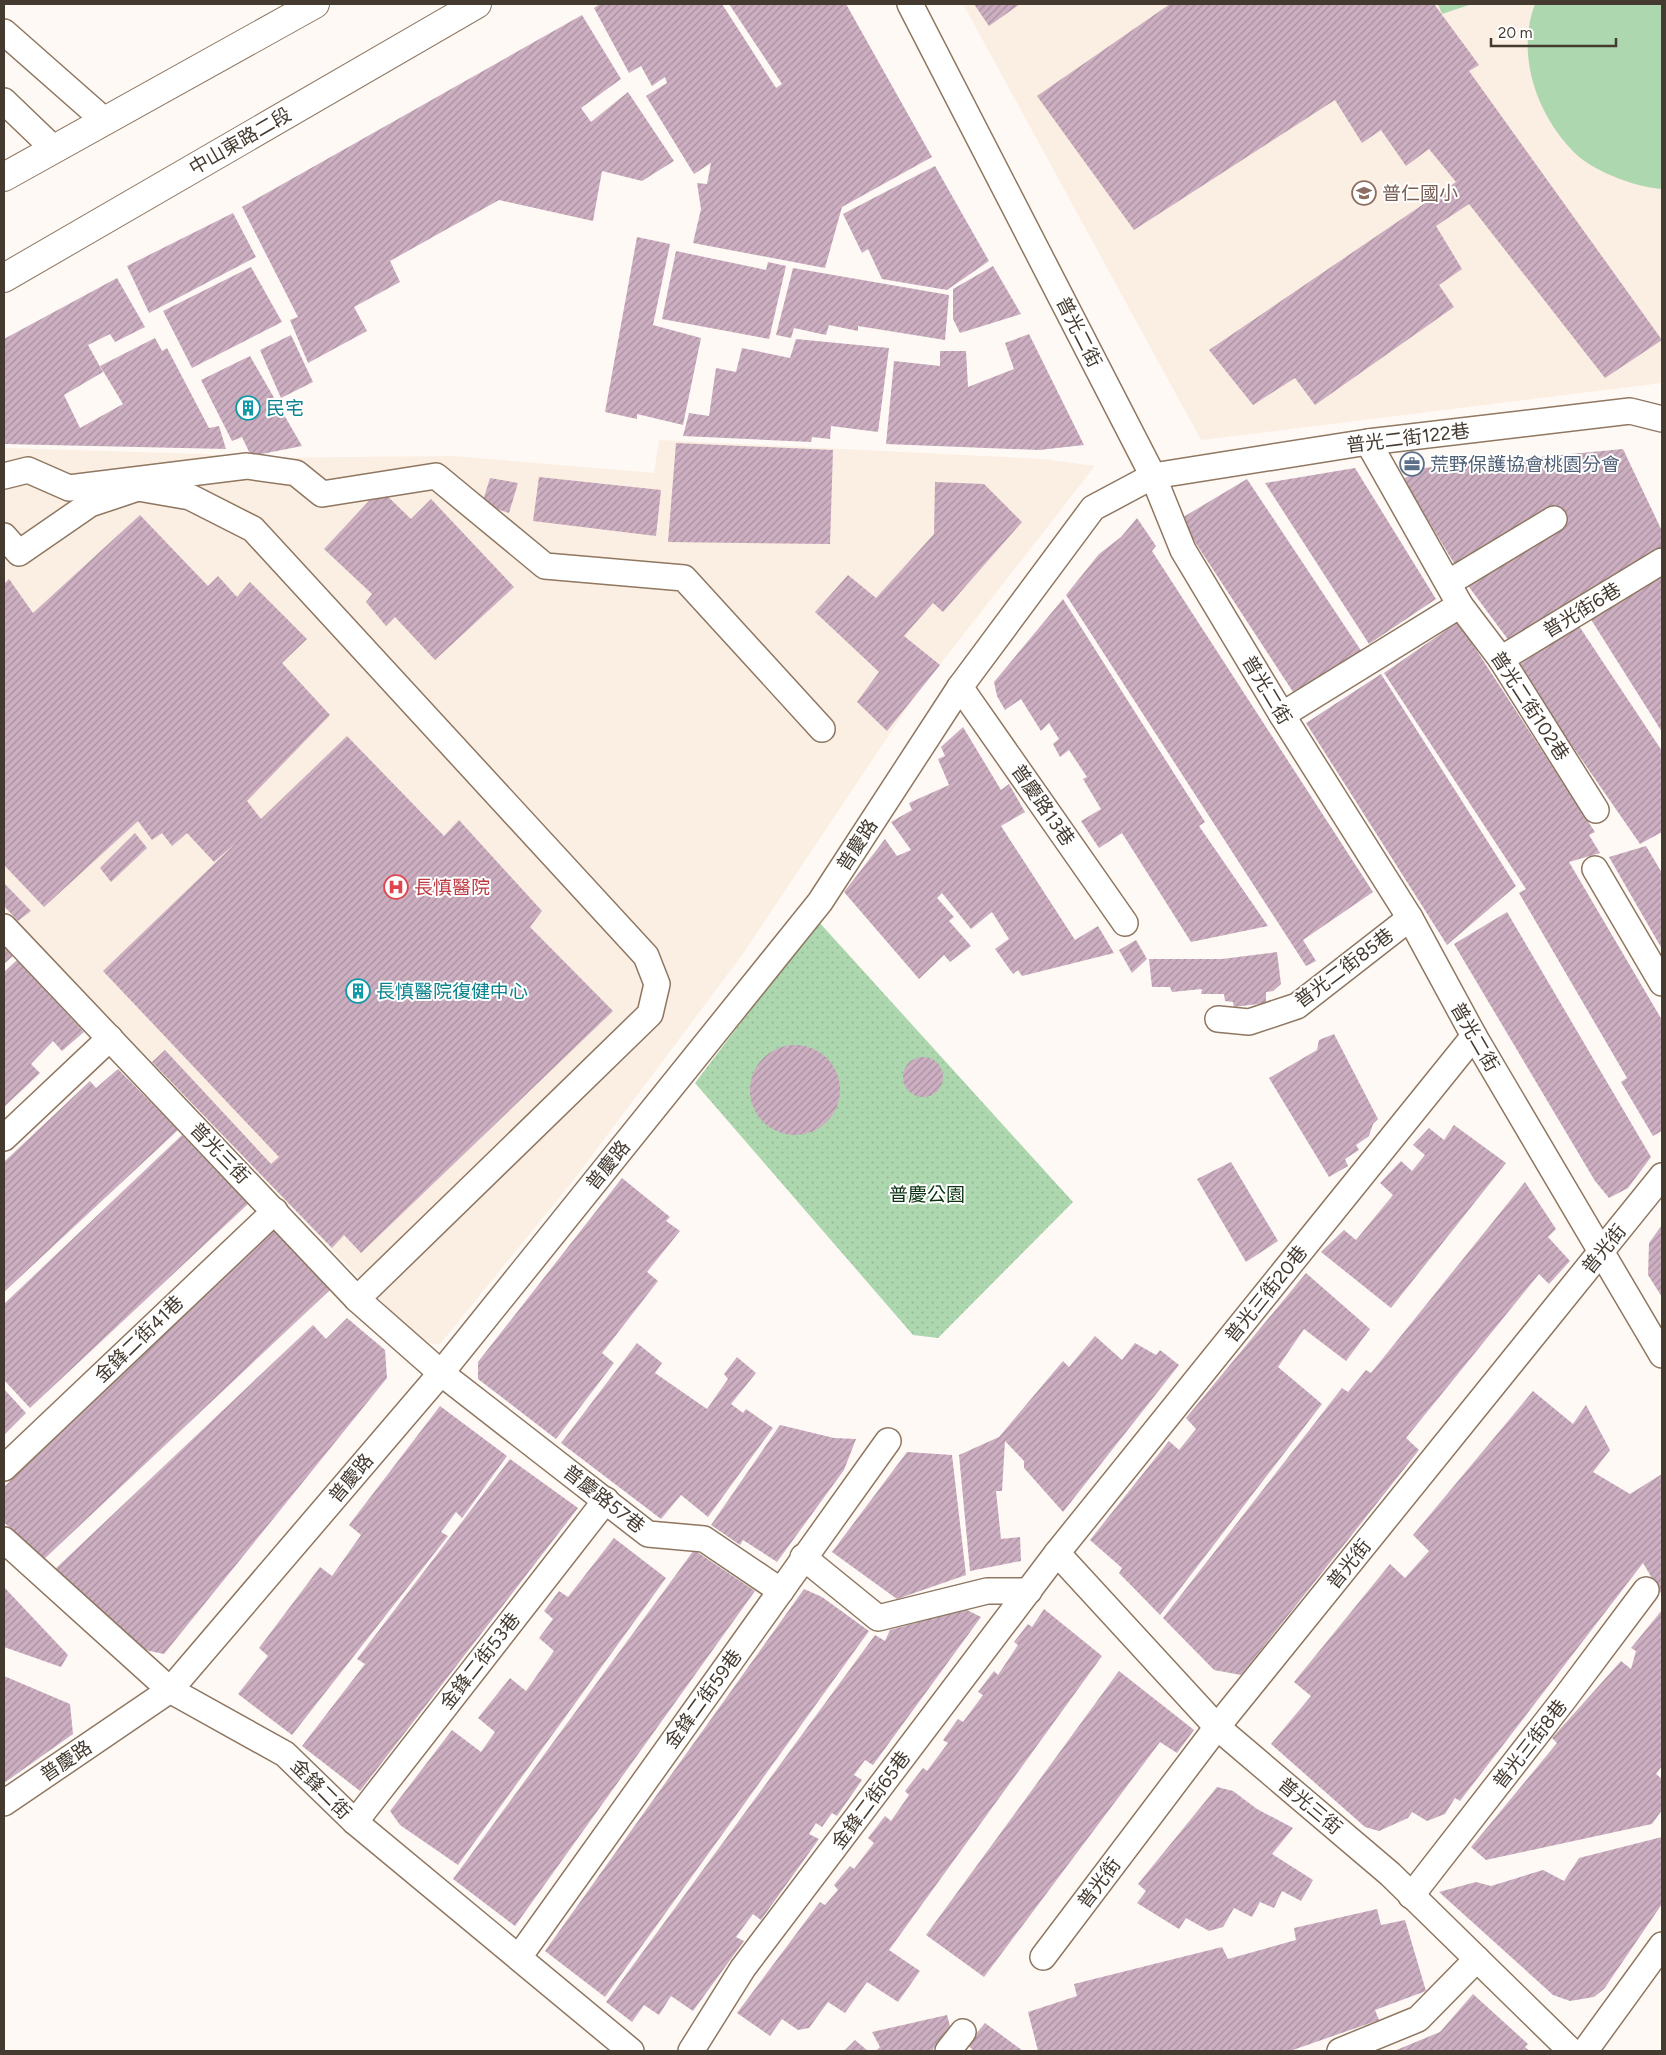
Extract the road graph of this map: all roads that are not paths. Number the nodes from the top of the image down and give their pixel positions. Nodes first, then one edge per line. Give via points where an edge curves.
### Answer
1 (315, 4) edge
2 (477, 4) edge
3 (910, 4) edge
4 (4, 32) edge
5 (4, 101) edge
6 (105, 121) junction
7 (54, 149) junction
8 (4, 177) edge
9 (4, 278) edge
10 (1662, 419) edge
11 (1368, 442) junction
12 (4, 476) edge
13 (1153, 476) junction
14 (1554, 519) dead end
15 (4, 536) edge
16 (1662, 560) edge
17 (1448, 583) junction
18 (1460, 605) junction
19 (1501, 659) junction
20 (960, 687) junction
21 (1282, 715) junction
22 (822, 728) dead end
23 (1596, 810) dead end
24 (1595, 870) dead end
25 (1410, 918) junction
26 (1125, 923) dead end
27 (4, 927) edge
28 (1662, 984) edge
29 (1218, 1019) dead end
30 (1474, 1036) junction
31 (110, 1038) junction
32 (4, 1138) edge
33 (1662, 1176) edge
34 (275, 1210) junction
35 (1601, 1252) junction
36 (358, 1299) junction
37 (1662, 1354) edge
38 (441, 1373) junction
39 (888, 1441) dead end
40 (4, 1468) edge
41 (606, 1500) junction
42 (4, 1540) edge
43 (1057, 1553) junction
44 (803, 1558) junction
45 (1646, 1590) dead end
46 (780, 1591) junction
47 (1029, 1591) junction
48 (170, 1690) junction
49 (1217, 1727) junction
50 (4, 1803) edge
51 (355, 1822) junction
52 (1411, 1896) junction
53 (1662, 1945) edge
54 (1043, 1957) dead end
55 (519, 1958) junction
56 (1477, 1959) junction
57 (631, 2051) edge
58 (691, 2051) edge
59 (1340, 2051) edge
60 (1571, 2051) edge
61 (1585, 2051) edge

1 - 6 main road
2 - 9 main road, 中山東路二段
3 - 13 lane, 普光二街
4 - 6 lane
5 - 7 lane
6 - 7 main road
7 - 8 main road
10 - 11 lane, 普光二街122巷 via 1630,411
11 - 13 lane, 普光二街122巷
11 - 17 lane, 普光二街102巷
12 - 22 lane via 28,470 69,488 247,466 296,473 322,494 436,476 545,566 684,578
13 - 20 lane, 普慶路 via 1093,508
13 - 21 lane, 普光二街 via 1183,550
14 - 17 lane
15 - 36 lane via 19,553 90,504 138,488 190,497 253,529 646,956 657,984 650,1014
16 - 19 lane, 普光街6巷
17 - 18 lane, 普光二街102巷
18 - 19 lane, 普光二街102巷
18 - 21 lane
19 - 23 lane, 普光二街102巷
20 - 26 lane, 普慶路13巷
20 - 38 lane, 普慶路 via 820,902
21 - 25 lane, 普光二街
24 - 28 lane
25 - 29 lane, 普光二街85巷 via 1297,1006 1249,1022
25 - 30 lane, 普光二街
27 - 31 lane, 普光三街
30 - 35 lane, 普光二街
30 - 43 lane, 普光三街20巷
31 - 32 lane
31 - 34 lane, 普光三街
33 - 35 lane, 普光街
34 - 36 lane, 普光三街
34 - 40 lane, 金鋒二街41巷
35 - 37 lane, 普光二街
35 - 49 lane, 普光街
36 - 38 lane, 普光三街
38 - 41 lane, 普慶路57巷
38 - 48 lane, 普慶路
39 - 44 lane, 金鋒二街59巷
41 - 46 lane, 普慶路57巷 via 648,1534 704,1538
41 - 51 lane, 金鋒二街53巷
42 - 48 lane, 金鋒二街
43 - 47 lane, 金鋒二街65巷
43 - 49 lane, 普光三街
44 - 46 lane, 金鋒二街59巷
44 - 47 lane via 878,1618 987,1591
45 - 52 lane, 普光三街8巷
46 - 55 lane, 金鋒二街59巷
47 - 58 lane, 金鋒二街65巷 via 743,1968
48 - 50 lane, 普慶路
48 - 51 lane, 金鋒二街 via 285,1754
49 - 52 lane, 普光三街 via 1390,1874
49 - 54 lane, 普光街
51 - 55 lane, 金鋒二街
52 - 56 lane, 普光三街
53 - 61 lane
55 - 57 lane, 金鋒二街
56 - 59 lane via 1418,2019
56 - 60 lane, 普光三街

